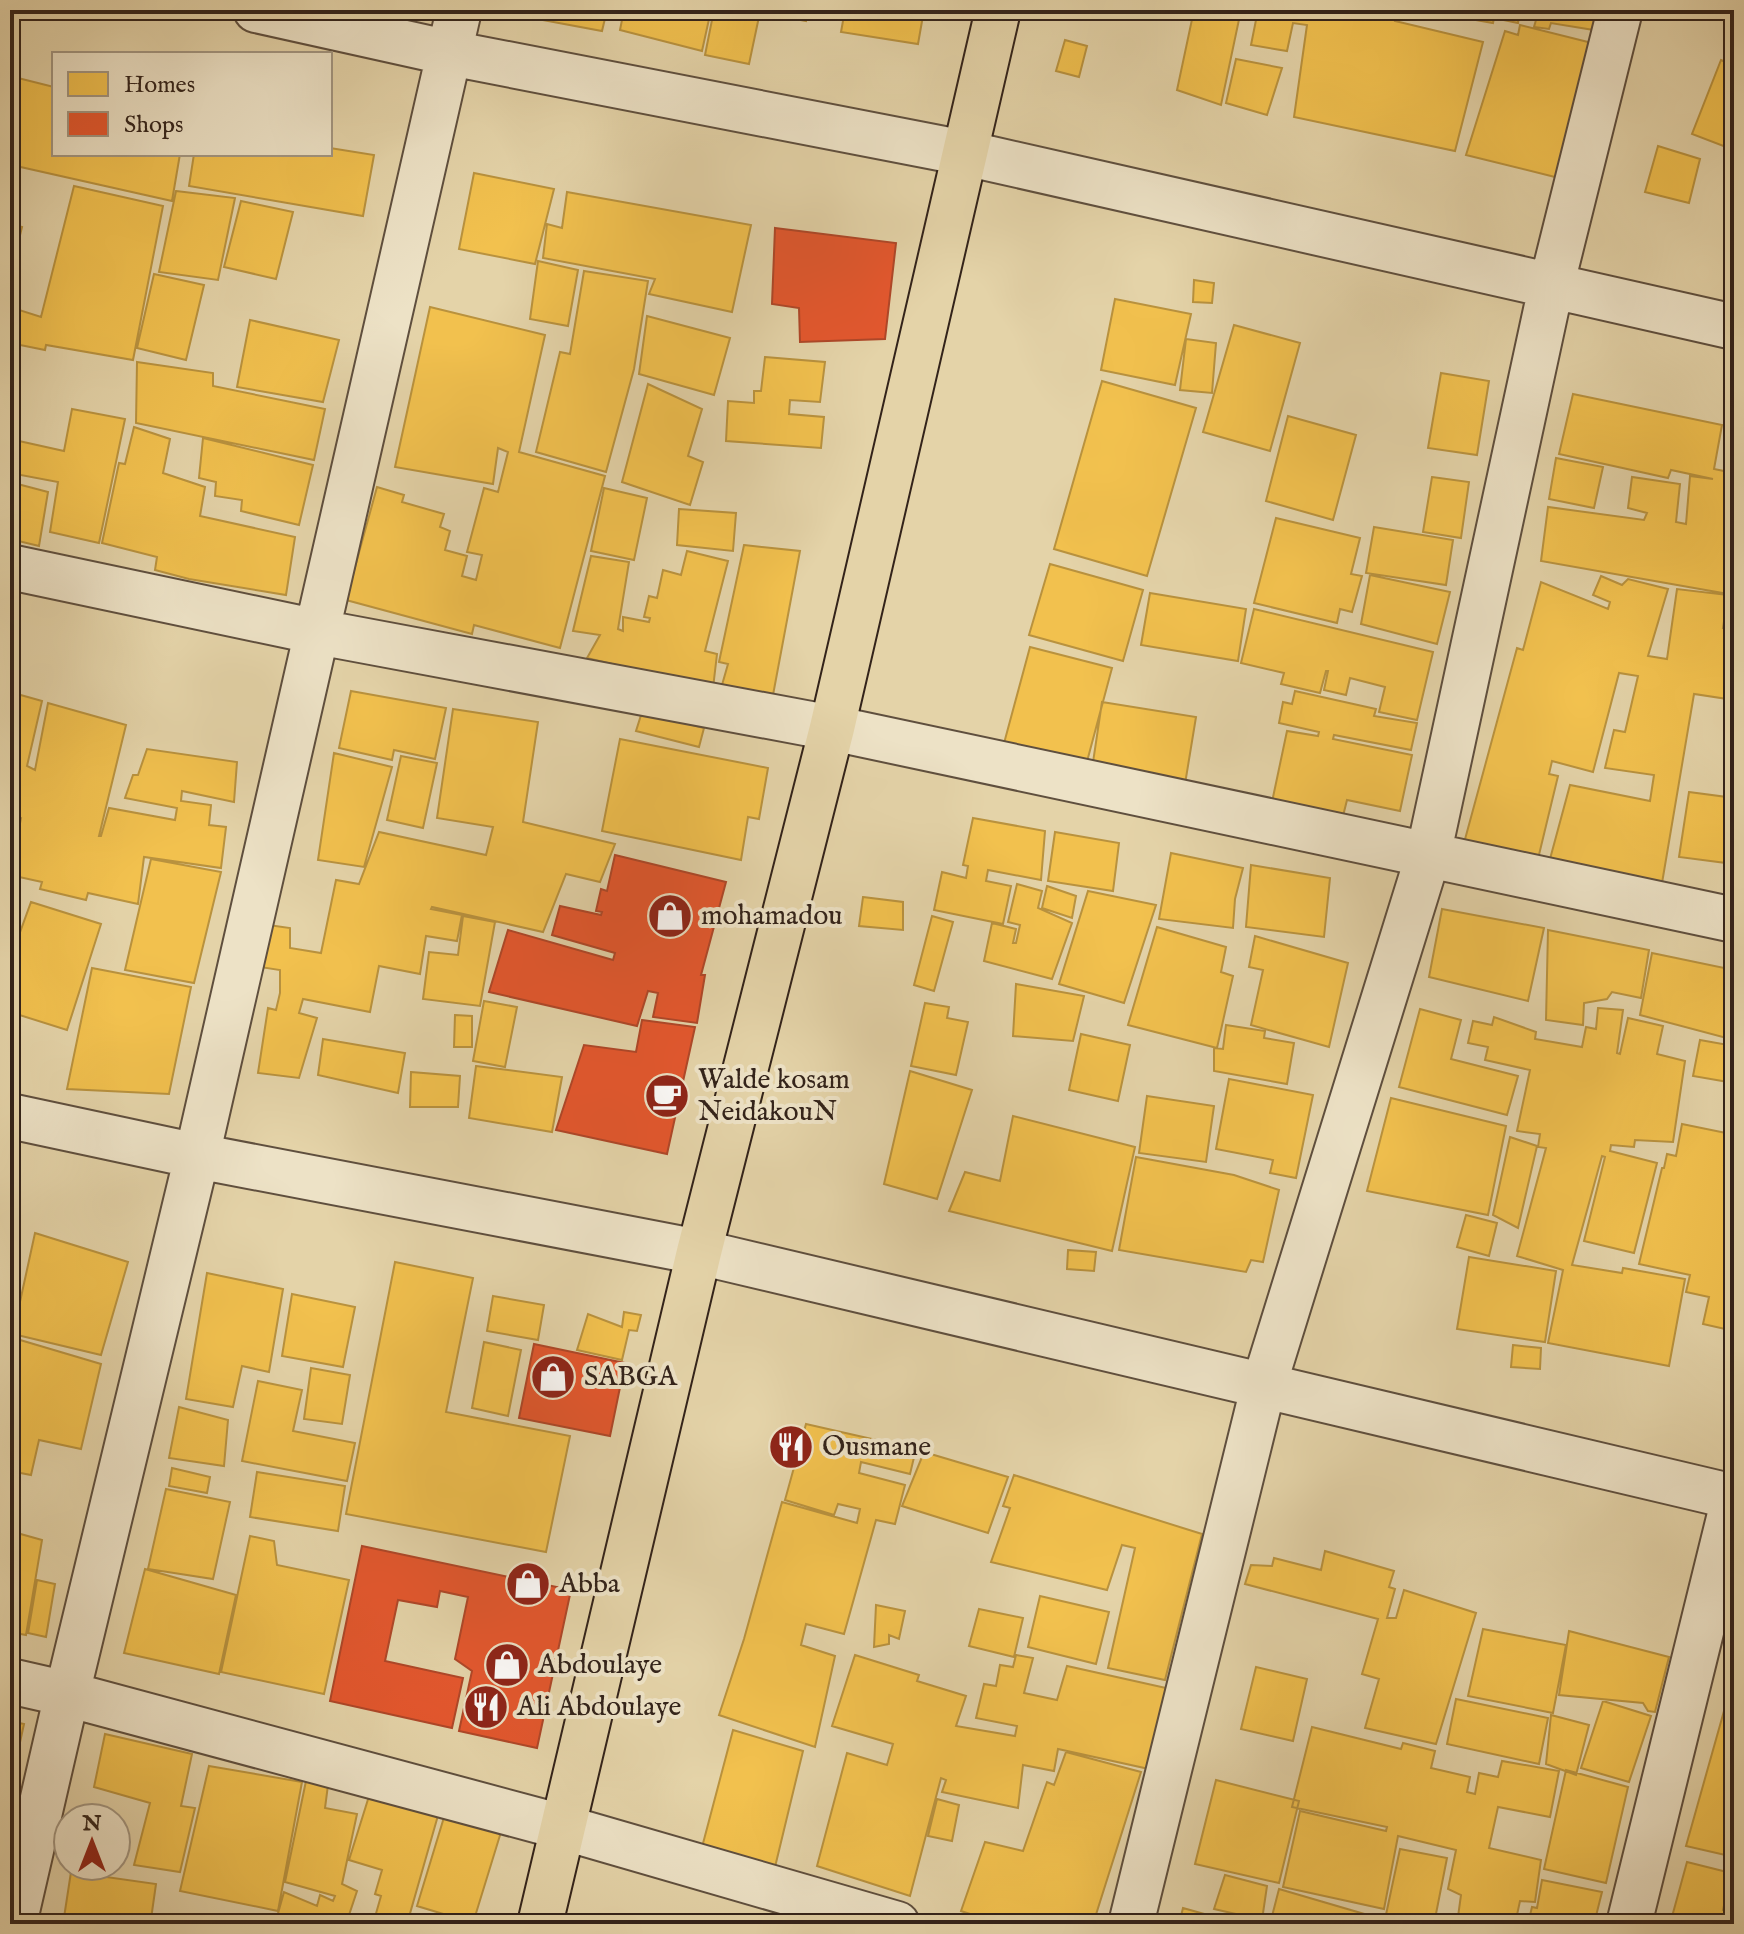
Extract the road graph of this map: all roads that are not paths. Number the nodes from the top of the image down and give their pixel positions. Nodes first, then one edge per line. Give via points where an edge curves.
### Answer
1 (256, 10) edge
2 (459, 10) edge
3 (998, 10) edge
4 (1620, 10) edge
5 (450, 53) junction
6 (965, 153) junction
7 (1551, 287) junction
8 (1734, 327) edge
9 (10, 567) edge
10 (318, 632) junction
11 (832, 728) junction
12 (1428, 856) junction
13 (1734, 920) edge
14 (10, 1116) edge
15 (197, 1156) junction
16 (699, 1252) junction
17 (1263, 1388) junction
18 (1734, 1498) edge
19 (10, 1681) edge
20 (67, 1694) junction
21 (562, 1827) junction
22 (14, 1924) edge
23 (540, 1924) edge
24 (897, 1924) edge
25 (1131, 1924) edge
26 (1629, 1924) edge

1 - 5 street
2 - 5 street
3 - 6 main road
4 - 7 street
5 - 6 street
5 - 10 street
6 - 7 street
6 - 11 main road
7 - 8 street
7 - 12 street
9 - 10 street
10 - 11 street
10 - 15 street
11 - 12 street
11 - 16 main road
12 - 13 street
12 - 17 street
14 - 15 street
15 - 16 street
15 - 20 street
16 - 17 street
16 - 21 main road
17 - 18 street
17 - 25 street
18 - 26 street
19 - 20 street
20 - 21 street
20 - 22 street
21 - 23 main road
21 - 24 street

